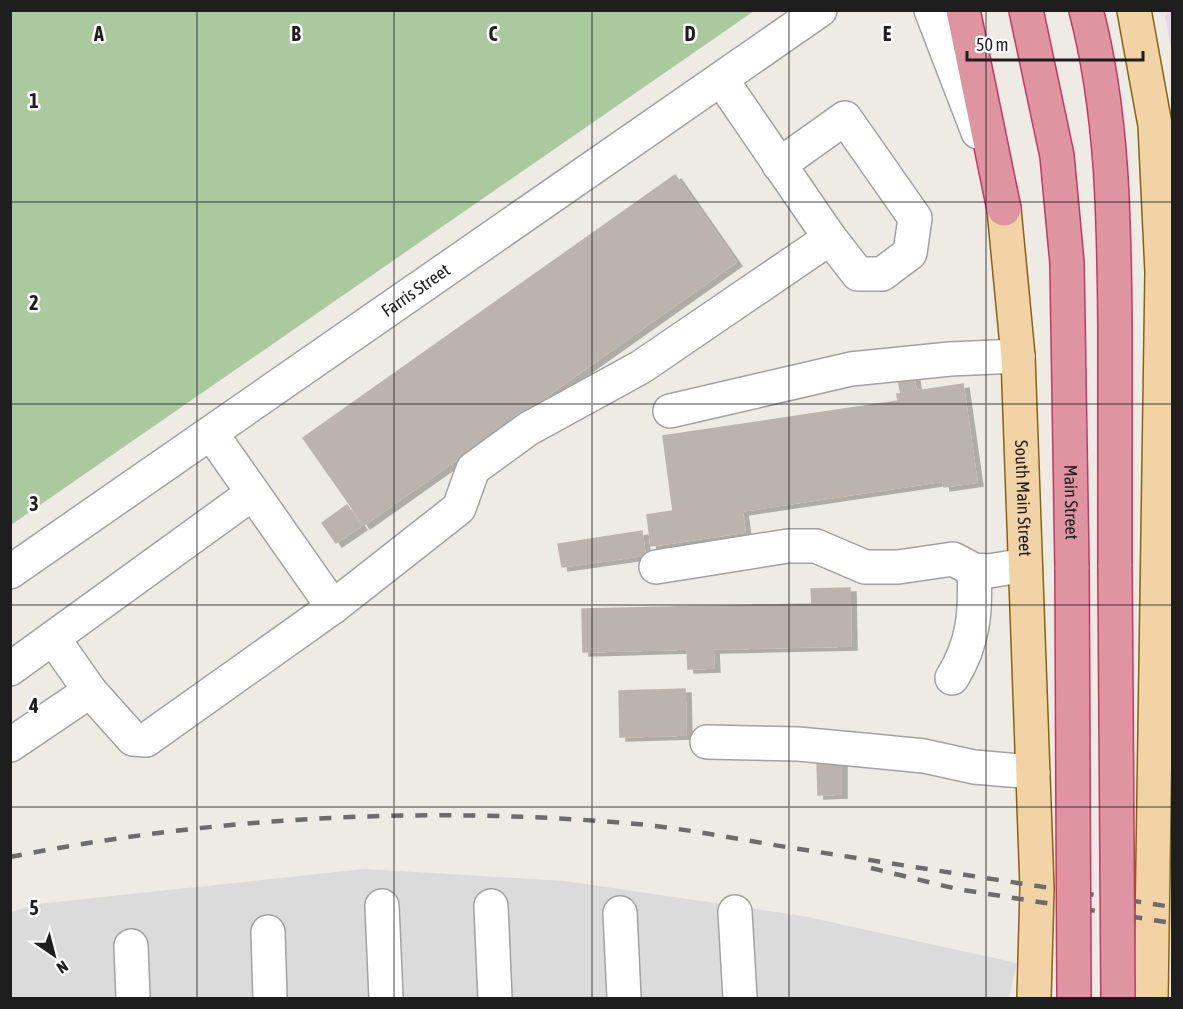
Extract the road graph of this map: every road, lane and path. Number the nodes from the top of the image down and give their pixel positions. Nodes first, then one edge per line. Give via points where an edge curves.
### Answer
1 (820, 10) edge
2 (930, 10) edge
3 (963, 10) edge
4 (1026, 10) edge
5 (1086, 10) edge
6 (1134, 10) edge
7 (721, 79) junction
8 (779, 165) junction
9 (1004, 209) junction
10 (830, 238) junction
11 (1018, 357) junction
12 (1166, 387) edge
13 (670, 411) dead end
14 (212, 433) junction
15 (253, 493) junction
16 (1025, 565) junction
17 (656, 567) dead end
18 (974, 570) junction
19 (10, 572) edge
20 (333, 607) junction
21 (53, 638) junction
22 (10, 669) edge
23 (952, 678) dead end
24 (90, 691) junction
25 (707, 742) dead end
26 (10, 745) edge
27 (1033, 772) junction
28 (382, 906) dead end
29 (491, 906) dead end
30 (735, 912) dead end
31 (620, 913) dead end
32 (268, 932) dead end
33 (131, 946) dead end
34 (133, 999) edge
35 (270, 999) edge
36 (386, 999) edge
37 (495, 999) edge
38 (624, 999) edge
39 (740, 999) edge
40 (1034, 999) edge
41 (1074, 999) edge
42 (1118, 999) edge
43 (1151, 999) edge

1 - 7 street, Farris Street
2 - 9 street, South Main Street via 967,100
3 - 9 highway
4 - 41 highway, Main Street, bridge via 1057,156 1067,263
5 - 42 highway, bridge via 1108,134 1114,236
6 - 12 main road via 1155,124
7 - 8 street
7 - 14 street, Farris Street
8 - 10 street
8 - 10 street via 845,118 915,218 910,253 882,274 858,274
9 - 11 main road, South Main Street
10 - 20 street via 641,367 528,429 473,470 459,508
11 - 13 street via 850,369
11 - 16 main road, South Main Street
12 - 43 main road
14 - 15 street
14 - 19 street, Farris Street
15 - 20 street
15 - 21 street
16 - 18 street
16 - 27 main road, South Main Street
17 - 18 street via 788,546 816,546 865,567 953,559
18 - 23 street via 975,621 961,665
20 - 24 street via 146,740 133,739
21 - 22 street
21 - 24 street
24 - 26 street
25 - 27 street via 798,744
27 - 40 main road, South Main Street via 1037,888
28 - 36 street
29 - 37 street
30 - 39 street
31 - 38 street
32 - 35 street
33 - 34 street

